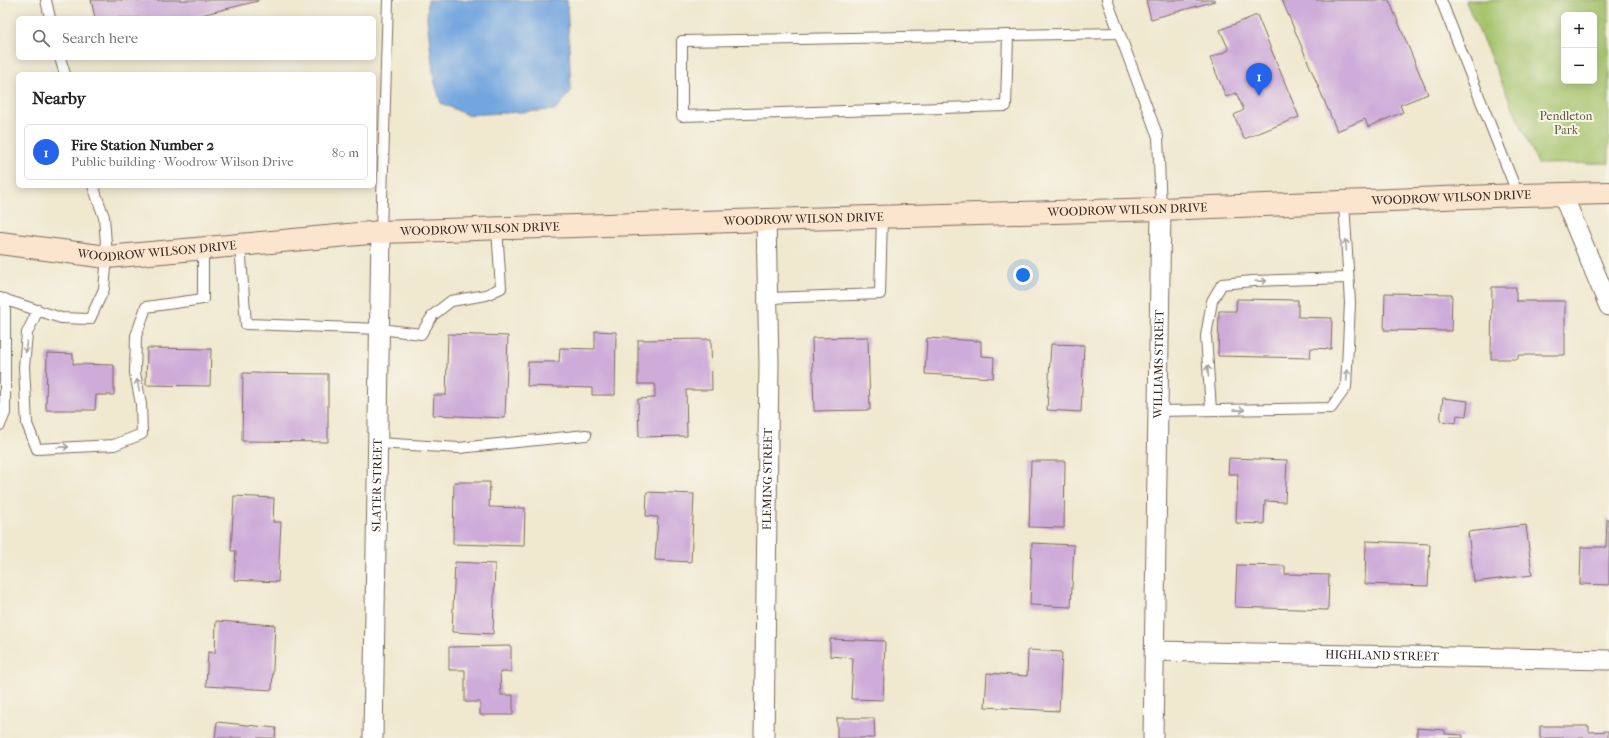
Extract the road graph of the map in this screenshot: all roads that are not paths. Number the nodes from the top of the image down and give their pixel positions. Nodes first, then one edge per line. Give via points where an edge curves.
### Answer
1 (46, 0) edge
2 (388, 0) edge
3 (1107, 0) edge
4 (1441, 0) edge
5 (50, 16) edge
6 (1119, 33) junction
7 (1008, 35) junction
8 (60, 60) edge
9 (64, 72) edge
10 (94, 188) edge
11 (1562, 193) junction
12 (1609, 193) edge
13 (1518, 195) junction
14 (1344, 202) junction
15 (1161, 210) junction
16 (882, 216) junction
17 (766, 220) junction
18 (497, 229) junction
19 (381, 232) junction
20 (0, 243) edge
21 (240, 245) junction
22 (203, 248) junction
23 (107, 257) junction
24 (1348, 278) junction
25 (768, 298) junction
26 (2, 299) edge
27 (1609, 306) edge
28 (38, 310) junction
29 (380, 329) junction
30 (1211, 410) junction
31 (1158, 411) junction
32 (0, 425) edge
33 (586, 435) dead end
34 (378, 443) junction
35 (1155, 651) junction
36 (1609, 660) edge
37 (373, 738) edge
38 (764, 738) edge
39 (1153, 738) edge

1 - 5 lane
2 - 19 lane
3 - 6 lane, WILLIAMS STREET
4 - 13 lane
6 - 7 lane
6 - 15 lane, WILLIAMS STREET via 1158,137
7 - 7 lane via 682,41 682,116 1006,106
8 - 9 lane
10 - 23 lane via 104,217
11 - 12 main road, WOODROW WILSON DRIVE
11 - 13 main road, WOODROW WILSON DRIVE
11 - 27 street
13 - 14 main road, WOODROW WILSON DRIVE
14 - 15 main road, WOODROW WILSON DRIVE
24 -> 14 lane
15 - 16 main road, WOODROW WILSON DRIVE
15 - 31 street, WILLIAMS STREET
16 - 17 main road, WOODROW WILSON DRIVE
16 - 25 lane via 880,294
17 - 18 main road, WOODROW WILSON DRIVE
17 - 25 street, FLEMING STREET
18 - 19 main road, WOODROW WILSON DRIVE
18 - 29 lane via 501,288 486,295 451,301 433,315 421,334
19 - 21 main road, WOODROW WILSON DRIVE
19 - 29 street, SLATER STREET
20 - 23 main road, WOODROW WILSON DRIVE
21 - 22 main road, WOODROW WILSON DRIVE
21 - 29 lane via 246,324
22 - 23 main road, WOODROW WILSON DRIVE
28 -> 22 lane via 27,333 24,367 27,424 37,448 114,445 142,434 141,404 135,374 136,336 146,307 203,299
23 - 28 lane via 104,289 90,319 61,318
30 -> 24 lane via 1206,336 1212,301 1222,284
30 -> 24 lane via 1332,408 1346,388 1350,303
25 - 38 street, FLEMING STREET via 768,531
26 - 28 lane
26 - 32 lane via 5,413
29 - 34 street, SLATER STREET
30 - 31 lane
31 - 35 street, WILLIAMS STREET
33 - 34 lane via 459,448
34 - 37 street, SLATER STREET
35 - 36 street, HIGHLAND STREET
35 - 39 street, WILLIAMS STREET

